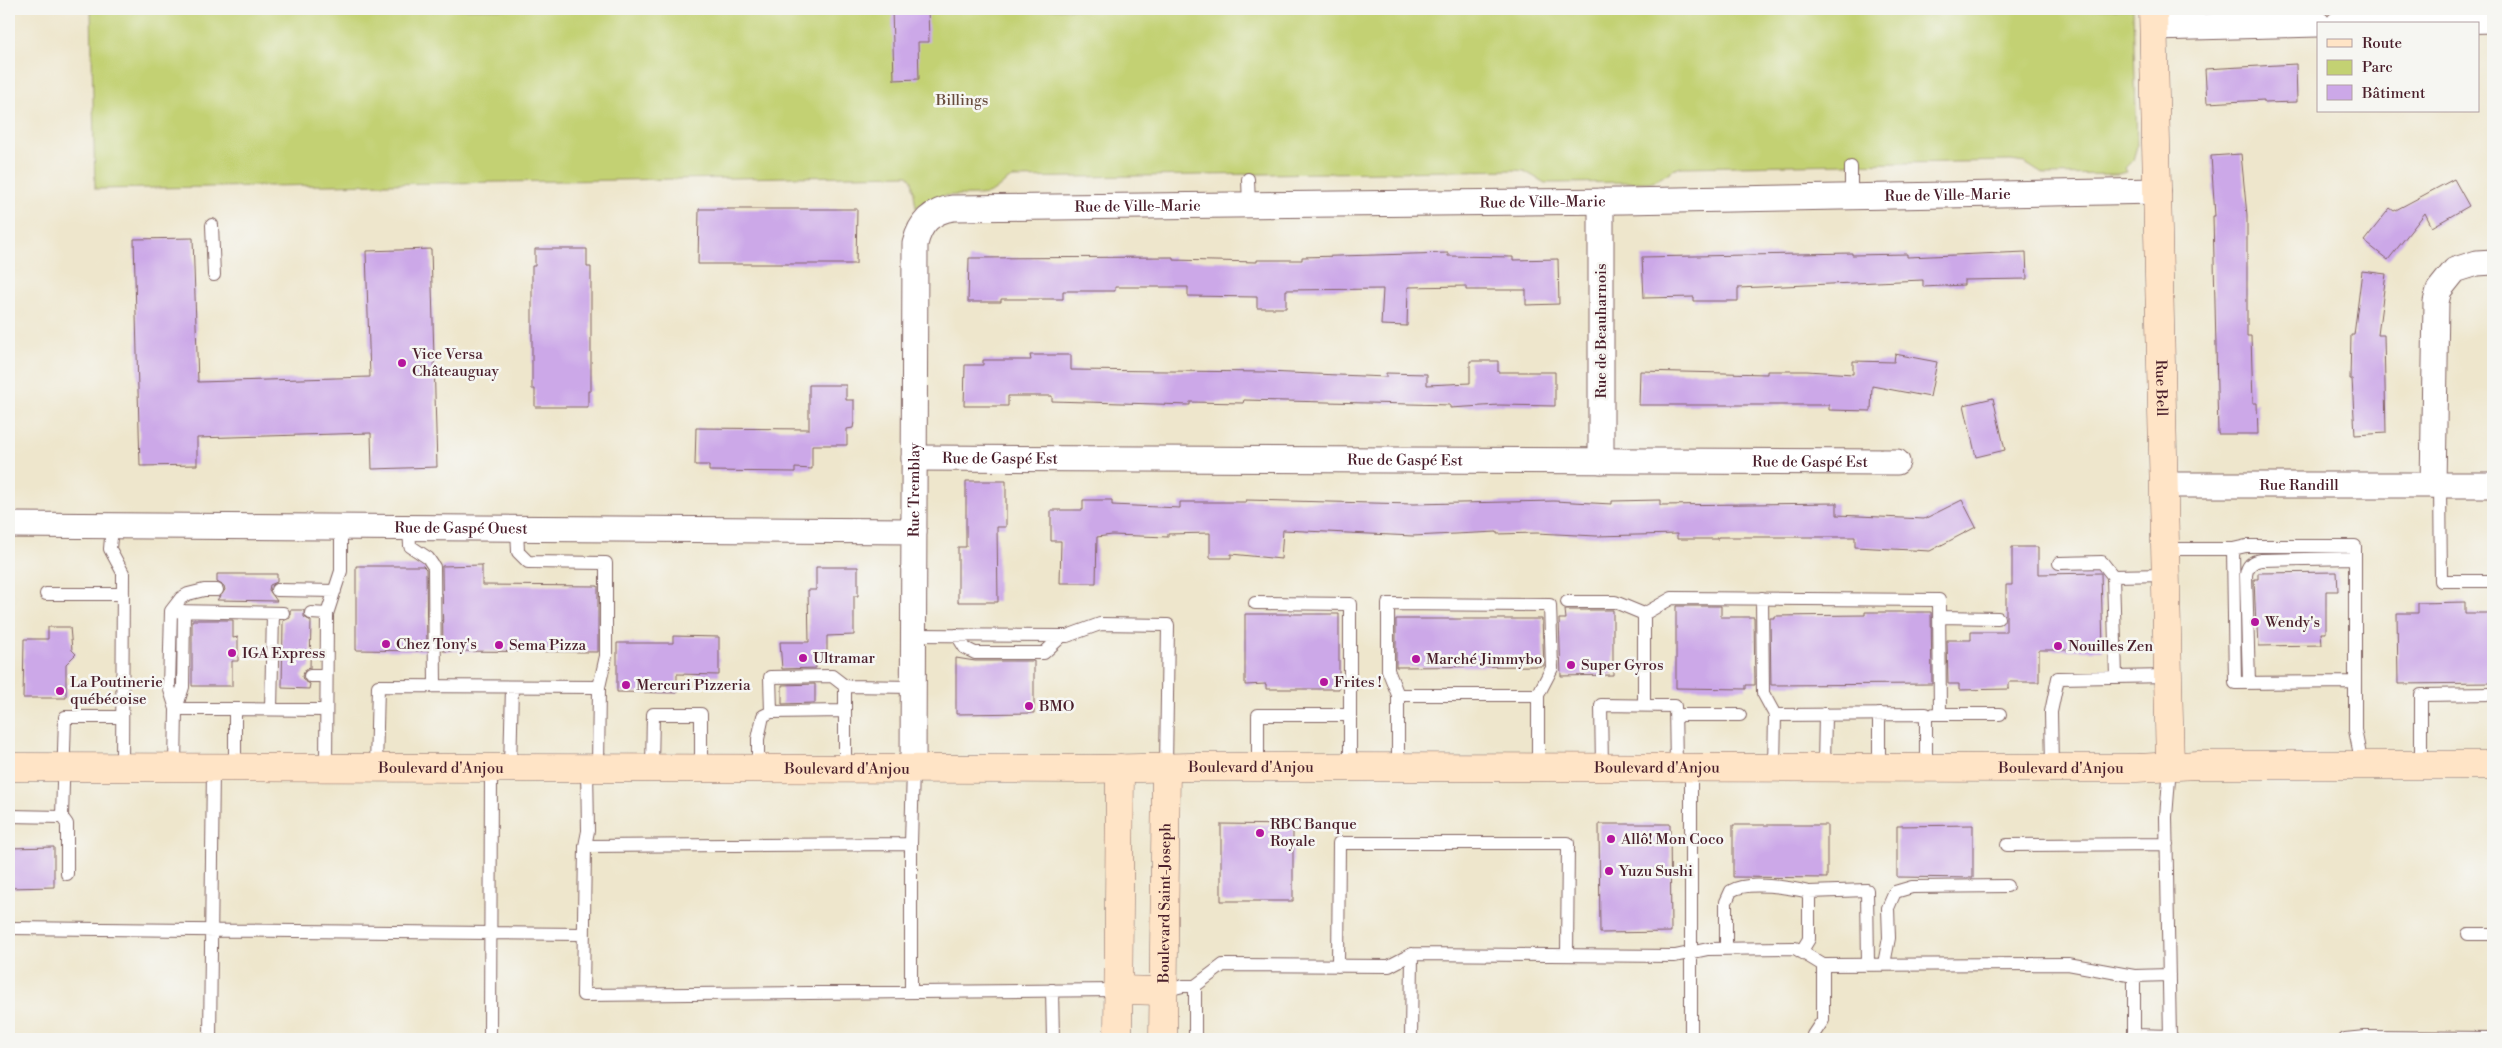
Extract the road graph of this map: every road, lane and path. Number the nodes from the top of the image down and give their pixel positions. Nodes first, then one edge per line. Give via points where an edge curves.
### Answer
1 (2153, 18) edge
2 (2493, 20) edge
3 (2416, 22) edge
4 (2317, 24) edge
5 (1851, 167) dead end
6 (1248, 179) dead end
7 (2158, 191) junction
8 (1851, 196) junction
9 (1601, 201) junction
10 (1249, 205) junction
11 (930, 216) joint
12 (212, 225) dead end
13 (2493, 262) edge
14 (214, 275) dead end
15 (914, 458) junction
16 (1602, 461) junction
17 (1897, 462) dead end
18 (2164, 484) junction
19 (2437, 485) junction
20 (2493, 485) edge
21 (9, 525) edge
22 (112, 526) junction
23 (341, 527) junction
24 (409, 527) junction
25 (517, 528) junction
26 (914, 531) junction
27 (2233, 549) junction
28 (2355, 558) junction
29 (2166, 562) junction
30 (2059, 563) dead end
31 (2114, 576) junction
32 (2493, 581) edge
33 (217, 590) dead end
34 (277, 590) dead end
35 (335, 591) junction
36 (46, 594) dead end
37 (123, 594) junction
38 (1762, 598) junction
39 (1567, 602) dead end
40 (1255, 603) dead end
41 (171, 611) junction
42 (184, 612) junction
43 (311, 613) dead end
44 (327, 614) junction
45 (1644, 614) junction
46 (1940, 618) junction
47 (1998, 618) dead end
48 (914, 635) junction
49 (310, 676) dead end
50 (326, 676) junction
51 (2169, 676) junction
52 (2116, 677) junction
53 (2355, 682) junction
54 (2249, 683) junction
55 (435, 686) junction
56 (845, 686) junction
57 (512, 687) junction
58 (599, 687) junction
59 (913, 687) junction
60 (2493, 694) edge
61 (1398, 695) junction
62 (1538, 695) junction
63 (1644, 705) junction
64 (176, 709) junction
65 (235, 709) junction
66 (271, 709) junction
67 (326, 710) junction
68 (845, 711) junction
69 (770, 712) junction
70 (1825, 714) junction
71 (1879, 714) junction
72 (1926, 714) junction
73 (1940, 714) junction
74 (2000, 714) dead end
75 (1350, 715) junction
76 (1676, 715) junction
77 (1740, 715) dead end
78 (1775, 715) junction
79 (122, 717) junction
80 (2362, 765) junction
81 (2421, 765) junction
82 (2493, 765) edge
83 (1258, 766) junction
84 (1350, 766) junction
85 (1684, 766) junction
86 (1774, 766) junction
87 (1824, 766) junction
88 (1879, 766) junction
89 (1926, 766) junction
90 (2170, 766) junction
91 (9, 767) edge
92 (63, 767) junction
93 (122, 767) junction
94 (175, 767) junction
95 (224, 767) junction
96 (326, 767) junction
97 (592, 767) junction
98 (652, 767) junction
99 (1166, 767) junction
100 (1398, 767) junction
101 (1538, 767) junction
102 (1602, 767) junction
103 (2052, 767) junction
104 (376, 768) junction
105 (500, 768) junction
106 (701, 768) junction
107 (758, 768) junction
108 (845, 768) junction
109 (913, 768) junction
110 (1120, 768) junction
111 (9, 816) edge
112 (62, 817) junction
113 (911, 844) junction
114 (2167, 844) junction
115 (2007, 845) dead end
116 (585, 846) junction
117 (67, 874) dead end
118 (2007, 886) dead end
119 (1809, 892) junction
120 (9, 928) edge
121 (211, 930) junction
122 (490, 932) junction
123 (583, 934) junction
124 (2468, 934) dead end
125 (2493, 934) edge
126 (1726, 948) junction
127 (1691, 952) junction
128 (1801, 952) junction
129 (1412, 954) junction
130 (1568, 955) junction
131 (1822, 964) junction
132 (1868, 964) junction
133 (1884, 964) junction
134 (1338, 966) junction
135 (2169, 975) junction
136 (2134, 976) junction
137 (1195, 986) junction
138 (1052, 990) junction
139 (1118, 990) junction
140 (1163, 991) junction
141 (911, 992) junction
142 (2134, 1037) edge
143 (2170, 1037) edge
144 (2493, 1038) edge
145 (210, 1039) edge
146 (490, 1039) edge
147 (1053, 1039) edge
148 (1118, 1039) edge
149 (1163, 1039) edge
150 (1195, 1039) edge
151 (1411, 1039) edge
152 (1691, 1039) edge
153 (1814, 1039) edge
154 (2345, 1039) edge

1 - 4 street
1 - 7 street, Rue Bell
2 - 3 street
5 - 8 lane
6 - 10 lane
7 - 8 street, Rue de Ville-Marie
7 - 18 street, Rue Bell
8 - 9 street, Rue de Ville-Marie
9 - 10 street, Rue de Ville-Marie
9 - 16 street, Rue de Beauharnois
10 - 11 street, Rue de Ville-Marie via 953,208
11 - 15 street, Rue Tremblay via 922,223 915,244
12 - 14 lane
13 - 19 street via 2455,270 2439,290 2436,302
15 - 16 street, Rue de Gaspé Est
15 - 26 street, Rue Tremblay
16 - 17 street, Rue de Gaspé Est
18 - 19 street, Rue Randill
18 - 29 street, Rue Bell
19 - 20 street, Rue Randill
19 - 32 lane via 2441,582
21 - 22 street, Rue de Gaspé Ouest
22 - 23 street, Rue de Gaspé Ouest
22 - 37 lane via 110,549 123,573
23 - 24 street, Rue de Gaspé Ouest
23 - 35 lane via 340,571
24 - 25 street, Rue de Gaspé Ouest
24 - 55 lane via 410,546 428,558 434,567
25 - 26 street, Rue de Gaspé Ouest
25 - 58 lane via 518,552 528,562 606,563 606,656
26 - 48 street, Rue Tremblay
27 - 28 lane via 2246,546 2355,546
27 - 29 lane
27 - 54 lane via 2235,683
28 - 53 lane
28 - 54 lane via 2261,560 2248,567
29 - 31 lane
29 - 51 street, Rue Bell
30 - 31 lane via 2102,562
31 - 52 lane
33 - 41 lane via 195,591 181,598
34 - 35 lane
35 - 44 lane
36 - 37 lane
37 - 79 lane
38 - 45 lane via 1672,598
38 - 46 lane via 1939,600
38 - 78 lane via 1763,693
39 - 45 lane via 1615,602
40 - 75 lane via 1350,604
41 - 42 lane
41 - 64 lane via 169,687
42 - 64 lane via 183,687
42 - 66 lane via 278,613 277,676
43 - 44 lane
44 - 50 lane
45 - 63 lane
46 - 47 lane
46 - 73 lane
48 - 59 street, Rue Tremblay
48 - 99 lane via 1067,636 1100,624 1168,625
49 - 50 lane
50 - 67 lane
51 - 52 lane
51 - 90 street, Rue Bell
52 - 103 lane via 2058,678 2051,712
53 - 54 lane
53 - 80 lane via 2355,730
55 - 57 lane
55 - 104 lane via 378,686
56 - 59 lane
56 - 68 lane
56 - 69 lane via 832,676 803,680 770,677
57 - 58 lane
57 - 105 lane
58 - 97 lane
59 - 109 street, Rue Tremblay
60 - 81 lane via 2421,695
61 - 62 lane
61 - 62 lane via 1388,670 1388,604 1550,605 1552,668
61 - 100 lane
62 - 101 lane
63 - 76 lane via 1675,706
63 - 102 lane via 1601,705
64 - 65 lane
64 - 94 lane
65 - 66 lane
65 - 95 lane
66 - 67 lane
67 - 96 lane
68 - 69 lane via 804,708
68 - 108 lane
69 - 107 lane via 764,716 759,732
70 - 71 lane
70 - 78 lane
70 - 87 lane
71 - 72 lane
71 - 88 lane
72 - 73 lane
72 - 89 lane
73 - 74 lane
75 - 83 lane via 1258,715
75 - 84 lane
76 - 77 lane
76 - 85 lane
78 - 86 lane
79 - 92 lane via 65,717
79 - 93 lane
80 - 81 street, Boulevard d'Anjou
80 - 90 street, Boulevard d'Anjou
81 - 82 street, Boulevard d'Anjou
83 - 84 street, Boulevard d'Anjou
83 - 99 street, Boulevard d'Anjou
84 - 100 street, Boulevard d'Anjou
85 - 86 street, Boulevard d'Anjou
85 - 102 street, Boulevard d'Anjou
85 - 127 lane
86 - 87 street, Boulevard d'Anjou
87 - 88 street, Boulevard d'Anjou
88 - 89 street, Boulevard d'Anjou
89 - 103 street, Boulevard d'Anjou
90 - 103 street, Boulevard d'Anjou
90 - 114 lane
91 - 92 street, Boulevard d'Anjou
92 - 93 street, Boulevard d'Anjou
92 - 112 lane
93 - 94 street, Boulevard d'Anjou
94 - 95 street, Boulevard d'Anjou
95 - 96 street, Boulevard d'Anjou
95 - 121 lane
96 - 104 street, Boulevard d'Anjou
97 - 98 street, Boulevard d'Anjou
97 - 105 street, Boulevard d'Anjou
97 - 116 lane
98 - 106 street, Boulevard d'Anjou
98 - 106 lane via 653,714 701,714
99 - 110 street, Boulevard d'Anjou
99 - 140 street, Boulevard Saint-Joseph
100 - 101 street, Boulevard d'Anjou
101 - 102 street, Boulevard d'Anjou
104 - 105 street, Boulevard d'Anjou
105 - 122 lane
106 - 107 street, Boulevard d'Anjou
107 - 108 street, Boulevard d'Anjou
108 - 109 street, Boulevard d'Anjou
109 - 110 street, Boulevard d'Anjou
109 - 113 lane
110 - 139 street
111 - 112 lane
112 - 117 lane via 67,824
113 - 116 lane
113 - 141 lane
114 - 115 lane
114 - 135 lane
116 - 123 lane
118 - 133 lane via 1912,887 1895,892 1888,908
119 - 126 lane via 1786,887 1743,886 1731,891 1726,902
119 - 128 lane via 1809,939
119 - 132 lane via 1867,890
120 - 121 lane
121 - 122 lane
121 - 145 lane
122 - 123 lane
122 - 146 lane
123 - 141 lane via 583,995
124 - 125 lane
126 - 127 lane
126 - 128 lane via 1795,948
127 - 130 lane via 1675,956
127 - 152 lane
128 - 131 lane
129 - 130 lane
129 - 134 lane via 1389,966
129 - 151 lane
130 - 134 lane via 1568,843 1339,843
131 - 132 lane
131 - 153 lane via 1823,1020 1813,1035
132 - 133 lane
133 - 136 lane via 2068,964
134 - 137 lane via 1223,965
135 - 136 lane
135 - 143 lane
136 - 142 lane
137 - 140 lane
137 - 150 lane
138 - 139 lane
138 - 141 lane
138 - 147 lane
139 - 140 street
139 - 148 street
140 - 149 street, Boulevard Saint-Joseph
142 - 143 lane
144 - 154 lane

